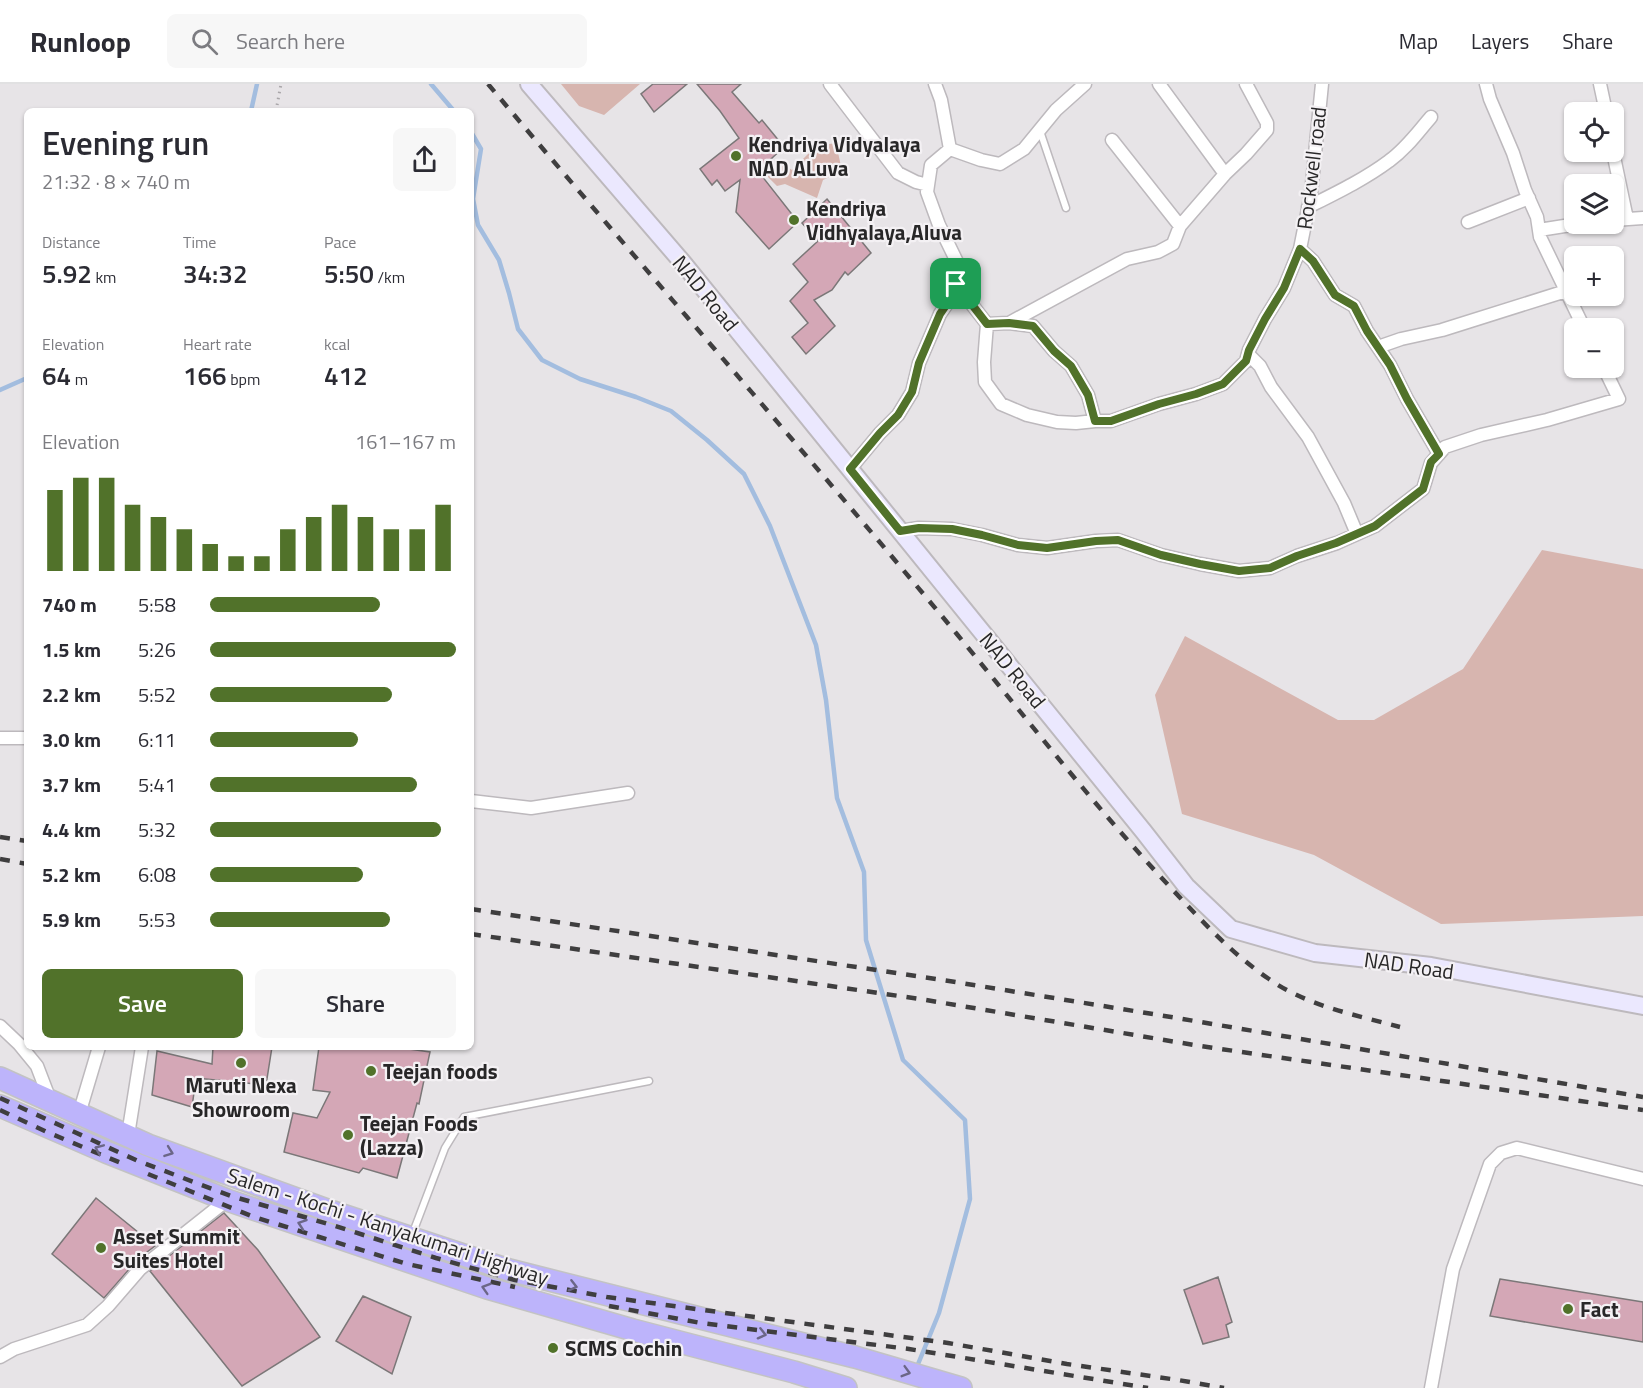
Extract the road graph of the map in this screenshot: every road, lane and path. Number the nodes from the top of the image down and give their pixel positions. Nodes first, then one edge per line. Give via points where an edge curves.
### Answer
1 (281, 84) edge
2 (529, 84) edge
3 (830, 84) edge
4 (935, 84) edge
5 (1084, 84) edge
6 (1159, 84) edge
7 (1246, 84) edge
8 (1322, 84) edge
9 (1486, 84) edge
10 (1600, 84) edge
11 (1604, 102) edge
12 (277, 108) edge
13 (1431, 117) dead end
14 (1040, 130) junction
15 (1112, 141) dead end
16 (950, 149) junction
17 (1225, 174) junction
18 (928, 185) junction
19 (1529, 198) junction
20 (1308, 207) junction
21 (1066, 208) dead end
22 (1643, 218) edge
23 (1624, 219) edge
24 (1468, 222) dead end
25 (1180, 226) junction
26 (1564, 226) edge
27 (1539, 231) junction
28 (1300, 249) junction
29 (956, 284) junction
30 (1564, 287) edge
31 (1564, 292) edge
32 (1009, 323) junction
33 (987, 324) junction
34 (1378, 347) junction
35 (1248, 354) junction
36 (1609, 378) edge
37 (1095, 421) junction
38 (1439, 454) junction
39 (850, 469) junction
40 (900, 531) junction
41 (1357, 534) junction
42 (0, 738) edge
43 (24, 738) edge
44 (628, 793) dead end
45 (474, 801) edge
46 (1643, 1006) edge
47 (0, 1026) edge
48 (98, 1050) edge
49 (142, 1050) edge
50 (0, 1078) edge
51 (649, 1081) dead end
52 (50, 1100) junction
53 (0, 1106) edge
54 (79, 1114) junction
55 (128, 1136) junction
56 (1643, 1179) edge
57 (227, 1200) junction
58 (411, 1238) junction
59 (0, 1357) edge
60 (959, 1387) edge
61 (846, 1388) edge
62 (1431, 1388) edge

1 - 12 path
2 - 39 street, NAD Road via 683,263
3 - 18 street via 898,173
4 - 16 street
5 - 14 street
6 - 17 street
7 - 17 street via 1267,130
8 - 20 street, Rockwell road
9 - 19 street
10 - 11 street
13 - 20 street via 1390,160
14 - 16 street via 1024,149 1000,164
14 - 21 lane
15 - 25 street
16 - 18 street via 931,165
17 - 25 street
18 - 29 street via 939,225 959,266
19 - 24 street
19 - 27 street
20 - 28 street, Rockwell road
22 - 23 street
25 - 32 street via 1173,244 1127,259
26 - 27 street
27 - 30 street
28 - 34 street via 1313,261 1335,295 1354,306
28 - 35 street, Rockwell road
29 - 33 street
29 - 39 street via 919,363 912,392 898,415
31 - 34 street
32 - 33 street
32 - 37 street via 1033,326 1071,366 1088,395
33 - 37 street, Rockwell road via 985,382 1001,404 1057,422
34 - 38 street
35 - 37 street, Rockwell road via 1223,384 1111,421
35 - 41 street via 1308,437
36 - 38 street via 1619,399 1481,435 1445,447
38 - 41 street via 1431,462 1423,489 1375,526
39 - 40 street, NAD Road
40 - 41 street via 952,529 1047,548 1118,540 1161,555 1239,571 1270,568
40 - 46 street, NAD Road via 1186,886 1231,929 1315,953 1431,966
42 - 43 street
44 - 45 street via 531,808
47 - 52 street via 37,1066
48 - 54 street
49 - 55 street
50 - 52 highway, Salem - Kochi - Kanyakumari Highway
51 - 58 lane via 464,1117 445,1148
52 - 54 highway, Salem - Kochi - Kanyakumari Highway
57 -> 53 highway, Salem - Kochi - Kanyakumari Highway
54 - 55 highway, Salem - Kochi - Kanyakumari Highway
55 -> 58 highway, Salem - Kochi - Kanyakumari Highway
56 - 62 street via 1517,1148 1501,1153 1490,1164 1453,1269
57 - 59 street via 140,1269 87,1325
61 -> 57 highway, Salem - Kochi - Kanyakumari Highway via 487,1288
58 -> 60 highway, Salem - Kochi - Kanyakumari Highway via 509,1270

